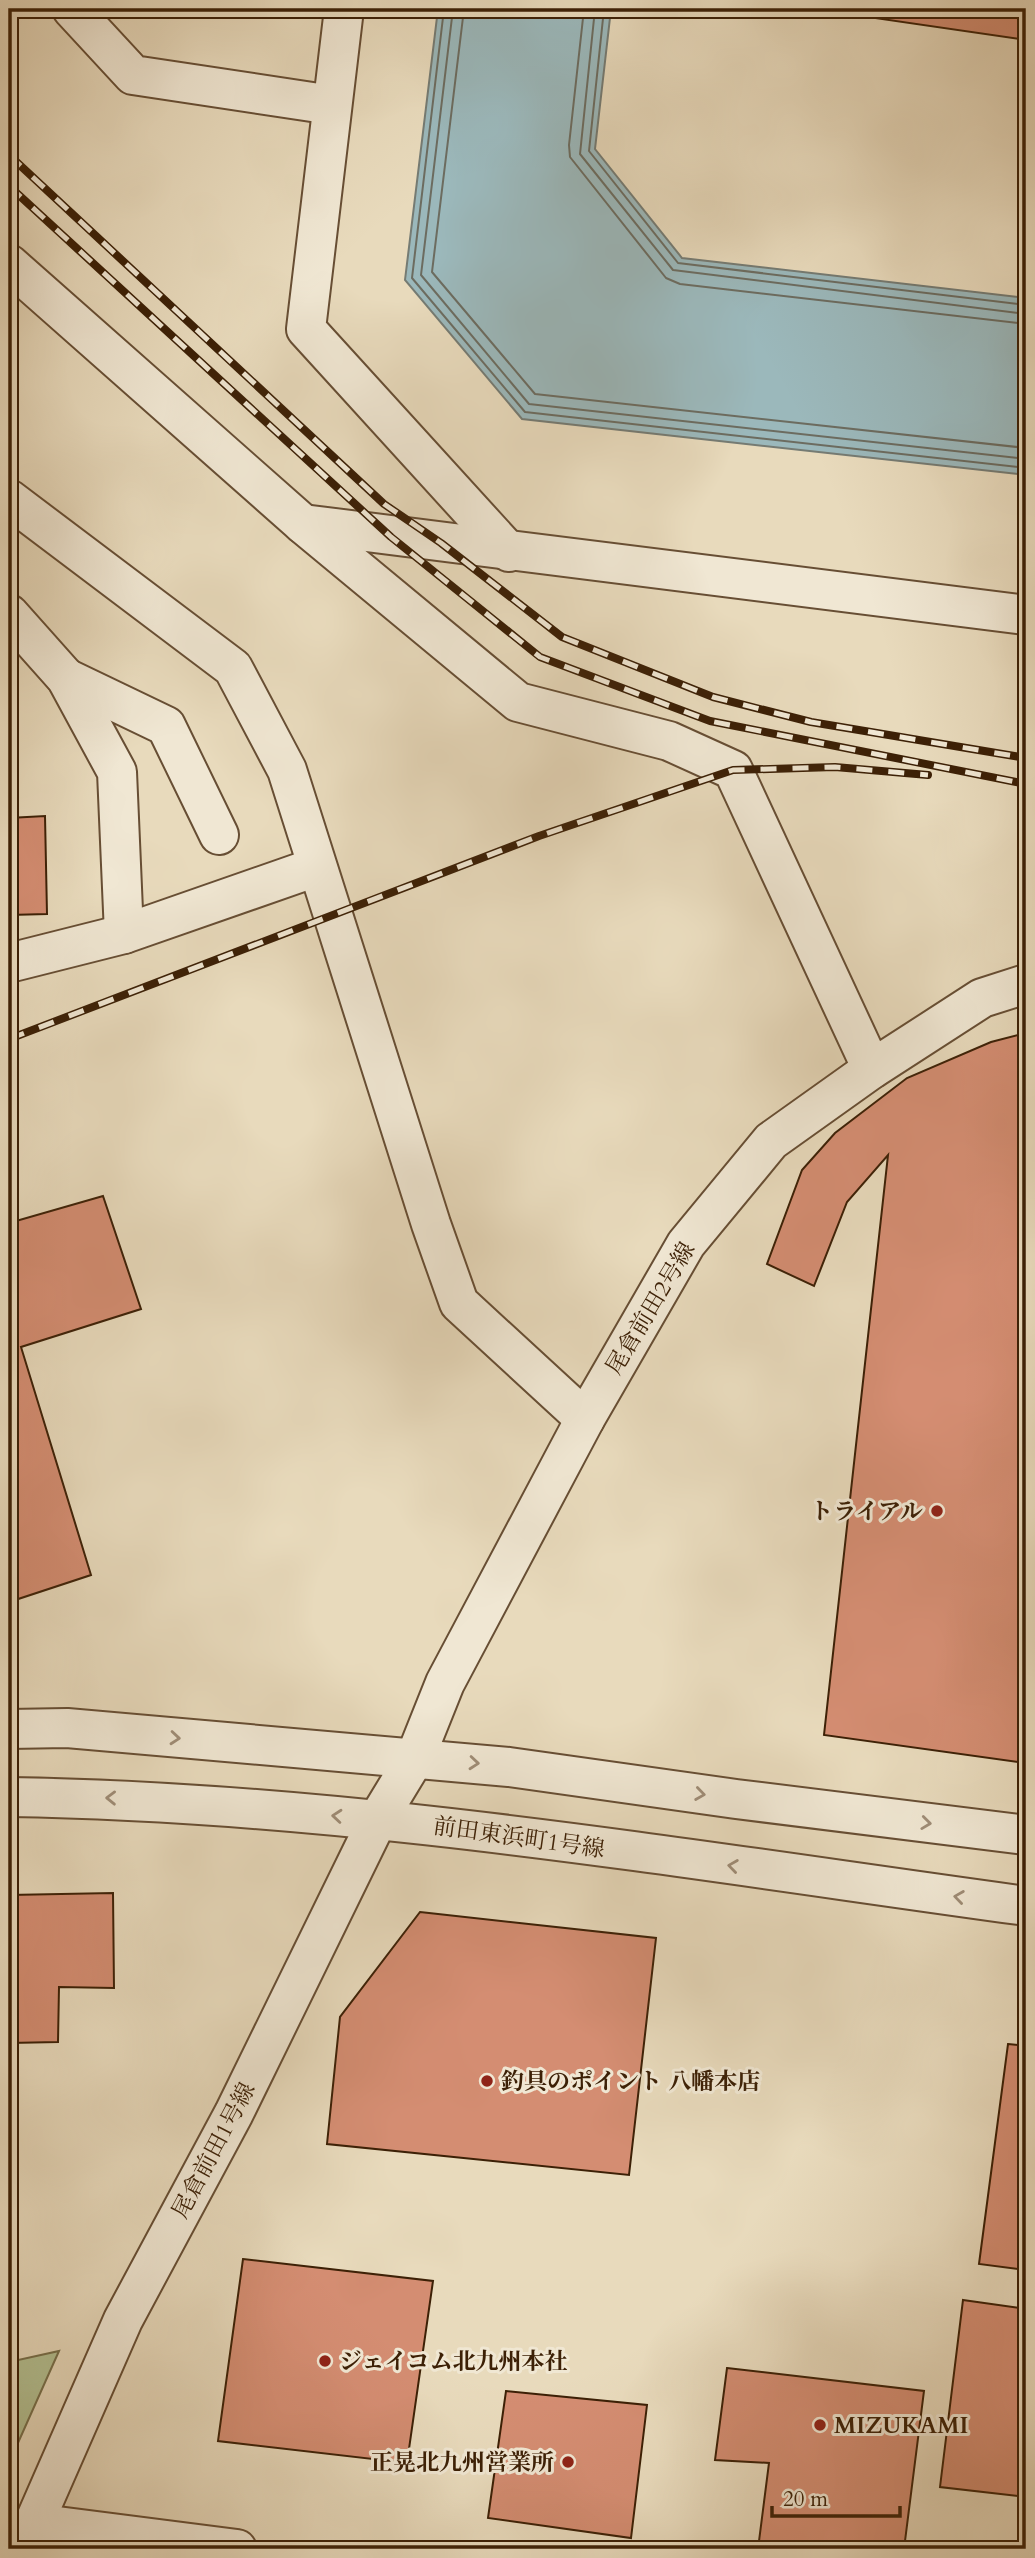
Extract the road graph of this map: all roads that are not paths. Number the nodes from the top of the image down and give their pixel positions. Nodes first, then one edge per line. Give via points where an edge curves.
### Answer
1 (72, 9) edge
2 (344, 9) edge
3 (332, 105) junction
4 (9, 264) edge
5 (9, 499) edge
6 (303, 524) junction
7 (509, 552) junction
8 (9, 614) edge
9 (1026, 615) edge
10 (66, 678) junction
11 (219, 835) dead end
12 (316, 867) junction
13 (124, 934) junction
14 (9, 963) edge
15 (1026, 984) edge
16 (872, 1069) junction
17 (585, 1419) junction
18 (9, 1729) edge
19 (415, 1758) junction
20 (9, 1797) edge
21 (378, 1819) junction
22 (1026, 1835) edge
23 (1026, 1906) edge
24 (32, 2536) edge
25 (237, 2549) edge

1 - 3 street via 133,75
2 - 3 street
3 - 7 street via 306,329
4 - 6 street
5 - 12 street via 233,668 287,770
6 - 7 street
6 - 16 street via 518,702 669,741 733,770
7 - 9 street
8 - 10 street
10 - 11 street via 166,726
10 - 13 street via 117,772
12 - 13 street
12 - 17 street via 459,1303
13 - 14 street
15 - 16 street, 尾倉前田2号線 via 982,998
16 - 17 street, 尾倉前田2号線 via 771,1141 686,1244
17 - 19 street, 尾倉前田2号線 via 445,1683
18 -> 19 street via 67,1728
19 - 21 street, 尾倉前田1号線
19 -> 22 street
21 -> 20 street, 前田東浜町1号線 via 125,1798
23 -> 21 street, 前田東浜町1号線
21 - 24 street, 尾倉前田1号線 via 234,2113 123,2320
24 - 25 street

